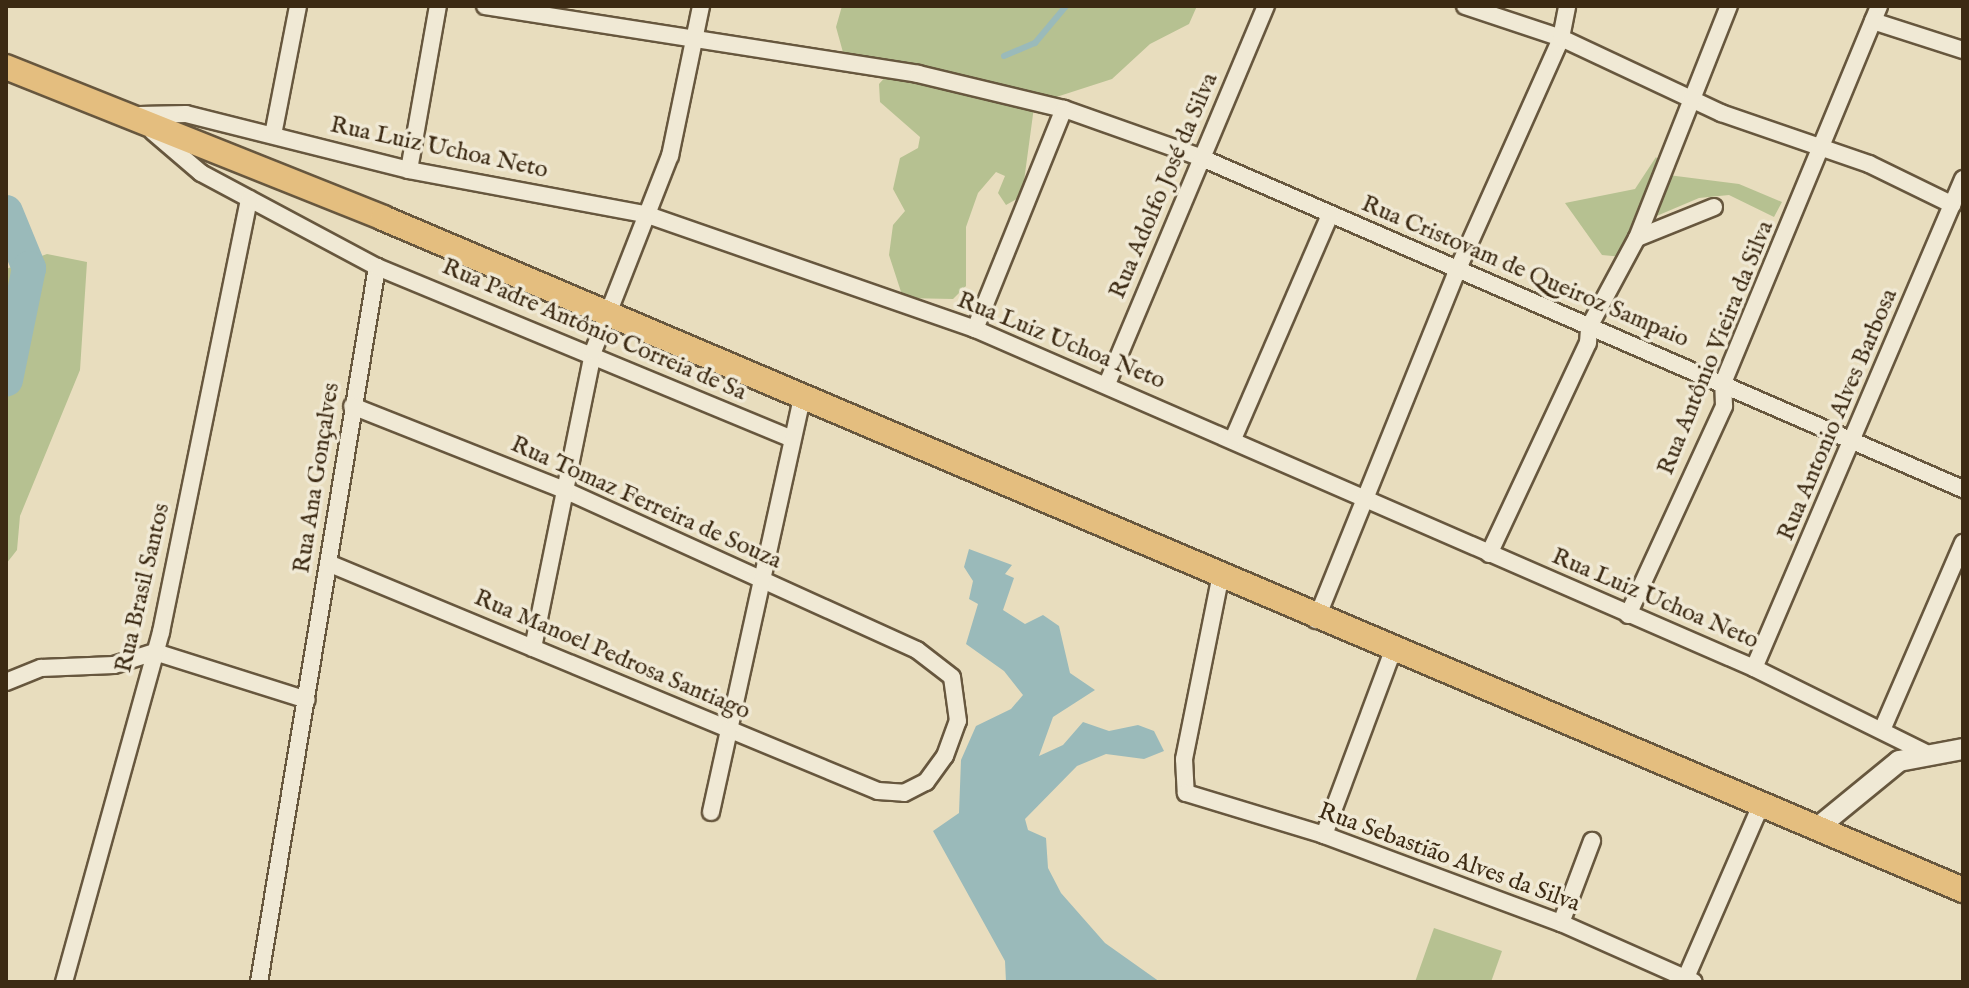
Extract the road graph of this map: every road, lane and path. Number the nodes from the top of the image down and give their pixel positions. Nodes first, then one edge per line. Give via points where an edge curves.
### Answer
1 (298, 6) edge
2 (438, 6) edge
3 (485, 6) edge
4 (701, 6) edge
5 (1266, 6) edge
6 (1465, 6) edge
7 (1567, 6) edge
8 (1729, 6) edge
9 (1876, 13) edge
10 (1561, 38) junction
11 (694, 41) junction
12 (1963, 50) edge
13 (6, 67) edge
14 (1691, 98) junction
15 (1064, 109) junction
16 (133, 115) junction
17 (273, 135) junction
18 (1823, 149) junction
19 (1202, 158) junction
20 (409, 170) junction
21 (1963, 179) edge
22 (249, 199) junction
23 (1953, 205) junction
24 (1714, 207) dead end
25 (645, 214) junction
26 (1330, 215) junction
27 (1637, 238) junction
28 (377, 267) junction
29 (1457, 271) junction
30 (603, 314) junction
31 (1589, 327) junction
32 (975, 329) junction
33 (593, 352) junction
34 (1723, 383) junction
35 (1107, 384) junction
36 (801, 401) junction
37 (352, 406) junction
38 (792, 439) junction
39 (1233, 439) junction
40 (1854, 444) junction
41 (1963, 489) edge
42 (567, 491) junction
43 (1368, 502) junction
44 (1963, 543) edge
45 (1489, 554) junction
46 (328, 563) junction
47 (759, 578) junction
48 (1220, 579) junction
49 (1628, 615) junction
50 (1316, 620) junction
51 (533, 648) junction
52 (1393, 650) junction
53 (155, 652) junction
54 (1754, 668) junction
55 (6, 682) edge
56 (307, 700) junction
57 (727, 730) junction
58 (1882, 730) junction
59 (1963, 749) edge
60 (1924, 752) junction
61 (878, 791) joint
62 (1760, 807) junction
63 (711, 812) dead end
64 (1816, 829) junction
65 (1324, 835) junction
66 (1592, 841) dead end
67 (1963, 890) edge
68 (1561, 923) junction
69 (1688, 981) edge
70 (64, 982) edge
71 (259, 982) edge

1 - 17 street
2 - 20 street
3 - 11 street, Rua Cristovam de Queiroz Sampaio
4 - 11 street
5 - 19 street, Rua Adolfo José da Silva
6 - 10 street
7 - 10 street
8 - 14 street
9 - 12 street
9 - 18 street, Rua Antônio Vieira da Silva
10 - 14 street
10 - 29 street
11 - 15 street, Rua Cristovam de Queiroz Sampaio via 918,74
11 - 25 street via 676,137
13 - 16 main road
14 - 18 street
14 - 27 street
15 - 19 street, Rua Cristovam de Queiroz Sampaio
15 - 32 street
16 - 17 street, Rua Luiz Uchoa Neto via 186,114
16 - 22 street via 201,173
16 - 30 main road
17 - 20 street, Rua Luiz Uchoa Neto
18 - 23 street
18 - 34 street, Rua Antônio Vieira da Silva
19 - 26 street, Rua Cristovam de Queiroz Sampaio
19 - 35 street, Rua Adolfo José da Silva
20 - 25 street, Rua Luiz Uchoa Neto
21 - 23 street, Rua Antonio Alves Barbosa
22 - 28 street
22 - 53 street, Rua Brasil Santos
23 - 40 street, Rua Antonio Alves Barbosa
24 - 27 street
25 - 30 street
25 - 32 street, Rua Luiz Uchoa Neto
26 - 29 street, Rua Cristovam de Queiroz Sampaio
26 - 39 street
27 - 31 street
28 - 33 street, Rua Padre Antônio Correia de Sa
28 - 37 street, Rua Ana Gonçalves
29 - 31 street, Rua Cristovam de Queiroz Sampaio
29 - 43 street
30 - 33 street
30 - 36 main road
31 - 34 street, Rua Cristovam de Queiroz Sampaio
31 - 45 street via 1588,343
32 - 35 street, Rua Luiz Uchoa Neto
33 - 38 street, Rua Padre Antônio Correia de Sa
33 - 42 street
34 - 40 street, Rua Cristovam de Queiroz Sampaio
34 - 49 street, Rua Antônio Vieira da Silva via 1724,406
35 - 39 street, Rua Luiz Uchoa Neto
36 - 38 street
36 - 48 main road
37 - 42 street, Rua Tomaz Ferreira de Souza
37 - 46 street, Rua Ana Gonçalves
38 - 47 street
39 - 43 street, Rua Luiz Uchoa Neto
40 - 41 street, Rua Cristovam de Queiroz Sampaio
40 - 54 street, Rua Antonio Alves Barbosa
42 - 47 street, Rua Tomaz Ferreira de Souza
42 - 51 street
43 - 45 street, Rua Luiz Uchoa Neto
43 - 50 street
44 - 58 street
45 - 49 street, Rua Luiz Uchoa Neto
46 - 51 street, Rua Manoel Pedrosa Santiago
46 - 56 street, Rua Ana Gonçalves
47 - 57 street
47 - 61 street, Rua Tomaz Ferreira de Souza via 917,650 952,677 958,721 945,756 926,782 904,793
48 - 50 main road
48 - 65 street, Rua Sebastião Alves da Silva via 1184,759 1184,790
49 - 54 street, Rua Luiz Uchoa Neto
50 - 52 main road
51 - 57 street, Rua Manoel Pedrosa Santiago
52 - 62 main road
52 - 65 street
53 - 55 street via 114,665 41,668
53 - 56 street
53 - 70 street, Rua Brasil Santos
54 - 58 street, Rua Luiz Uchoa Neto
56 - 71 street, Rua Ana Gonçalves
57 - 61 street, Rua Manoel Pedrosa Santiago
57 - 63 street
58 - 60 street, Rua Luiz Uchoa Neto
59 - 60 street
60 - 64 street via 1879,772
62 - 64 main road
62 - 69 street
64 - 67 main road
65 - 68 street, Rua Sebastião Alves da Silva
66 - 68 street
68 - 69 street, Rua Sebastião Alves da Silva

